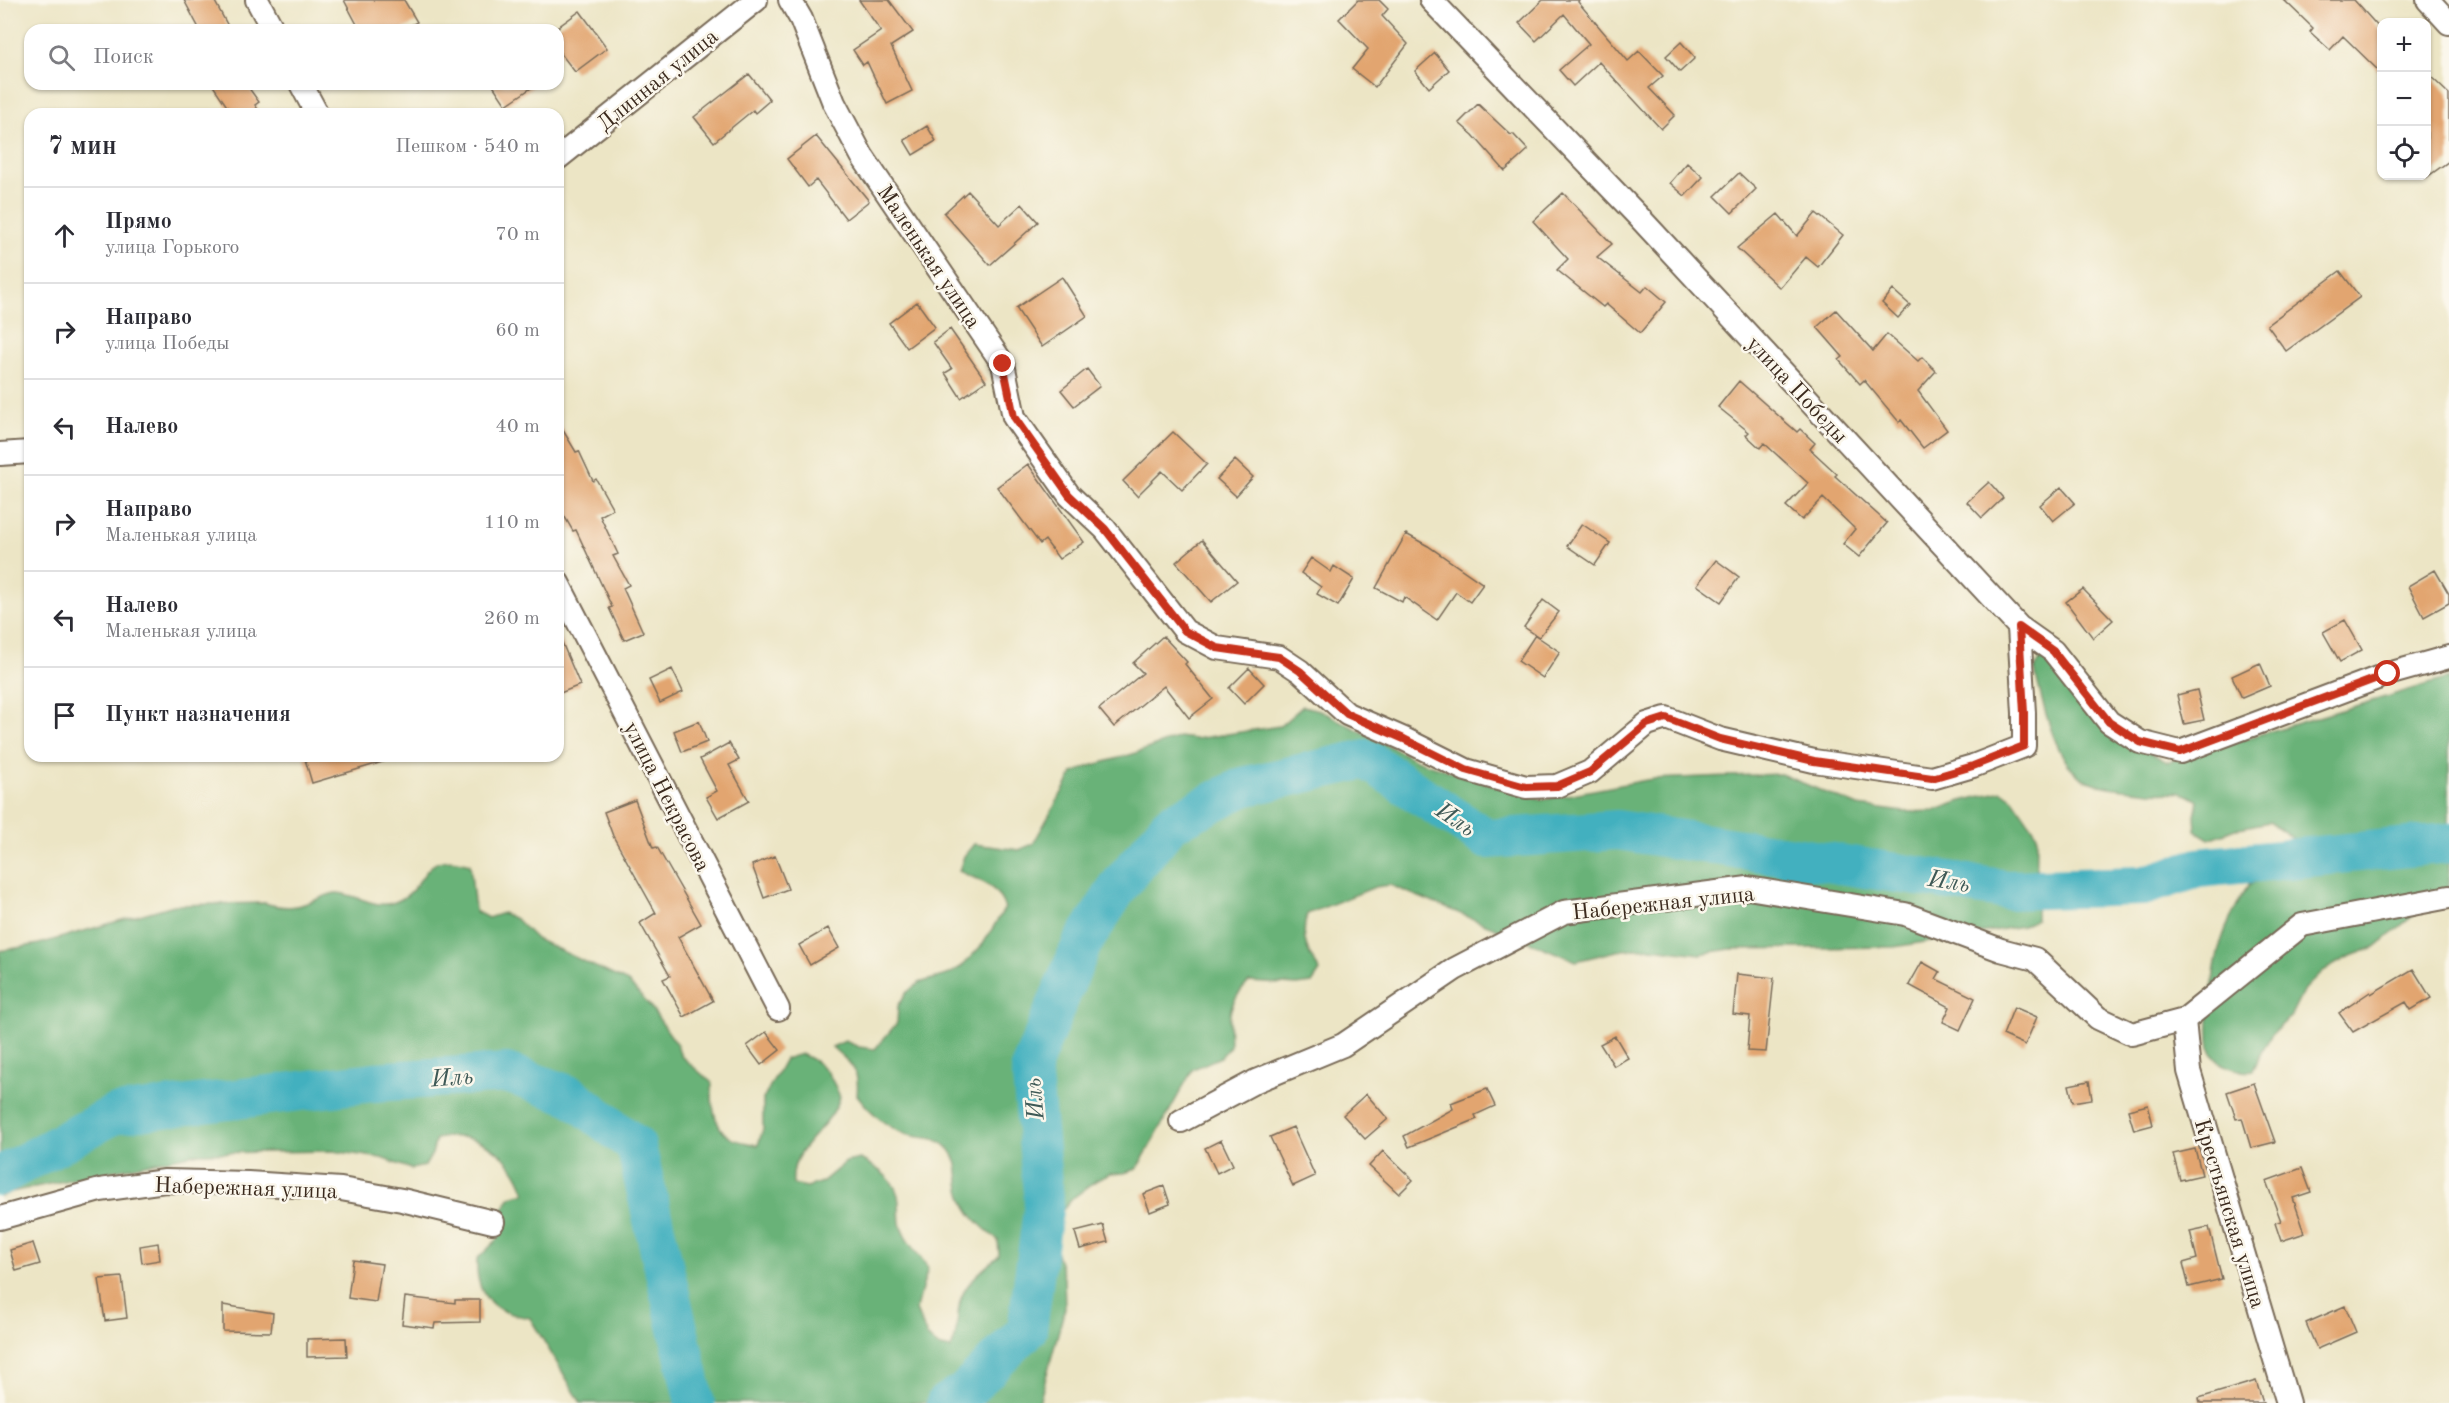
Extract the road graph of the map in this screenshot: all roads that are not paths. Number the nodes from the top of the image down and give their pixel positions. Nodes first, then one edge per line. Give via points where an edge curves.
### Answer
1 (257, 0) edge
2 (756, 0) edge
3 (790, 0) edge
4 (1431, 0) edge
5 (2428, 0) edge
6 (2449, 23) edge
7 (270, 24) edge
8 (304, 90) edge
9 (314, 108) edge
10 (564, 153) edge
11 (24, 452) edge
12 (0, 454) edge
13 (564, 595) edge
14 (2019, 627) junction
15 (2449, 657) edge
16 (2449, 897) edge
17 (778, 1009) dead end
18 (2184, 1020) junction
19 (1181, 1121) dead end
20 (0, 1218) edge
21 (494, 1222) dead end
22 (2288, 1403) edge

1 - 7 street
2 - 10 street, Длинная улица
3 - 14 street, Маленькая улица via 801,18 834,103 862,156 1003,364 1014,417 1069,495 1105,529 1185,631 1217,648 1279,657 1347,714 1466,770 1526,787 1557,786 1590,772 1647,724 1666,718 1720,739 1814,761 1932,778 2024,746
4 - 14 street, улица Победы via 1638,216
5 - 6 street
8 - 9 street
11 - 12 street
13 - 17 street, улица Некрасова
14 - 15 street, улица Победы via 2053,651 2109,722 2140,742 2180,752 2388,674
16 - 18 street, Набережная улица via 2302,925
18 - 19 street, Набережная улица via 2132,1034 2098,1018 2035,959 1905,914 1748,888 1564,912 1455,969 1343,1045 1256,1081
18 - 22 street, Крестьянская улица via 2190,1071
20 - 21 street, Набережная улица via 100,1190 165,1181 341,1189

